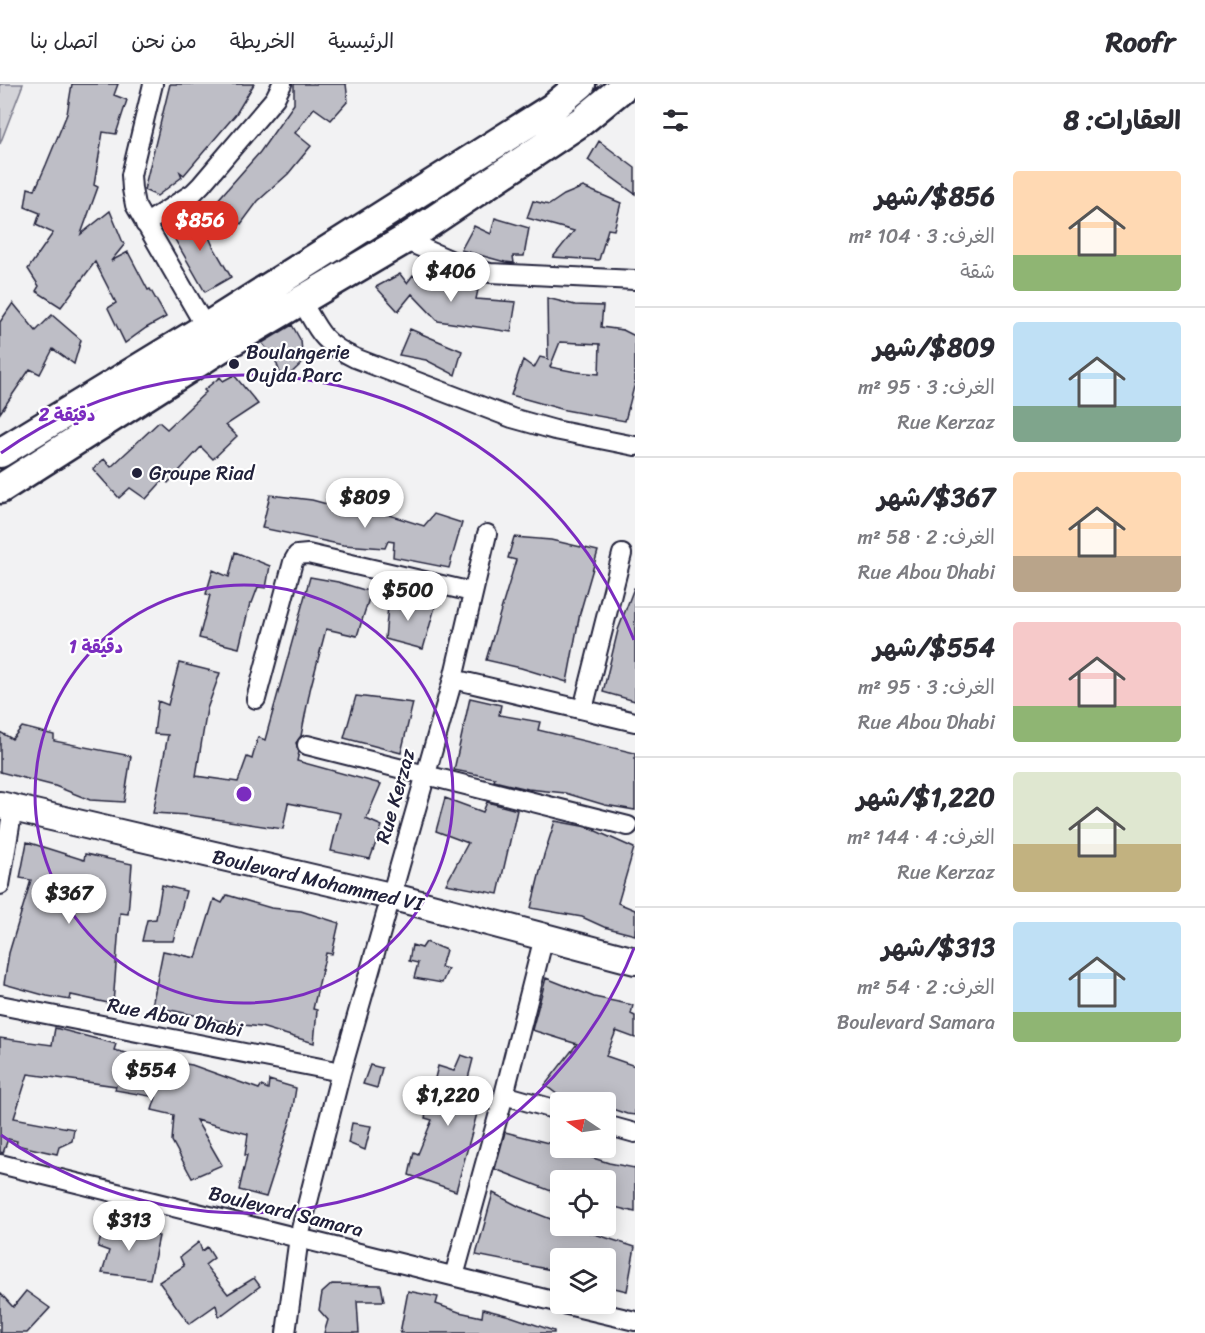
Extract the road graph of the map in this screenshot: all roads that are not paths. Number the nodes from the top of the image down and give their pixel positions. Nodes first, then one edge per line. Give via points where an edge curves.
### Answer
1 (153, 84) edge
2 (282, 84) edge
3 (627, 84) edge
4 (571, 88) edge
5 (582, 121) junction
6 (146, 224) junction
7 (404, 240) junction
8 (635, 280) edge
9 (300, 300) junction
10 (212, 338) junction
11 (635, 446) edge
12 (4, 469) edge
13 (486, 534) dead end
14 (622, 554) dead end
15 (472, 592) junction
16 (453, 679) junction
17 (256, 699) dead end
18 (583, 710) junction
19 (635, 722) edge
20 (308, 745) dead end
21 (425, 775) junction
22 (6, 806) edge
23 (628, 826) dead end
24 (0, 885) edge
25 (390, 896) junction
26 (544, 937) junction
27 (635, 961) edge
28 (0, 1005) edge
29 (341, 1072) junction
30 (504, 1095) junction
31 (550, 1109) edge
32 (616, 1128) edge
33 (635, 1133) edge
34 (0, 1164) edge
35 (299, 1237) junction
36 (454, 1276) junction
37 (550, 1300) edge
38 (604, 1314) edge
39 (635, 1322) edge
40 (286, 1333) edge

1 - 6 street via 132,175 135,205
2 - 6 street via 275,98 201,185
3 - 5 main road
4 - 5 street
4 - 10 main road
5 - 7 main road
6 - 10 street
7 - 8 street via 490,273
7 - 9 main road
9 - 10 main road
9 - 11 street via 322,338 355,358 512,418
10 - 12 main road
13 - 15 street, Rue Kerzaz
14 - 18 street
15 - 16 street, Rue Kerzaz
15 - 17 street via 308,554 297,555
16 - 18 street
16 - 21 street, Rue Kerzaz
18 - 19 street
20 - 21 street
21 - 23 street
21 - 25 street, Rue Kerzaz
22 - 24 street
22 - 25 street, Boulevard Mohammed VI
25 - 26 street, Boulevard Mohammed VI
25 - 29 street, Rue Kerzaz
26 - 27 street, Boulevard Mohammed VI
26 - 30 street
28 - 29 street, Rue Abou Dhabi
29 - 35 street, Rue Kerzaz
30 - 31 street
30 - 36 street
32 - 33 street
34 - 35 street, Boulevard Samara
35 - 36 street, Boulevard Samara
35 - 40 street, Rue Kerzaz
36 - 37 street, Boulevard Samara
38 - 39 street, Boulevard Samara

